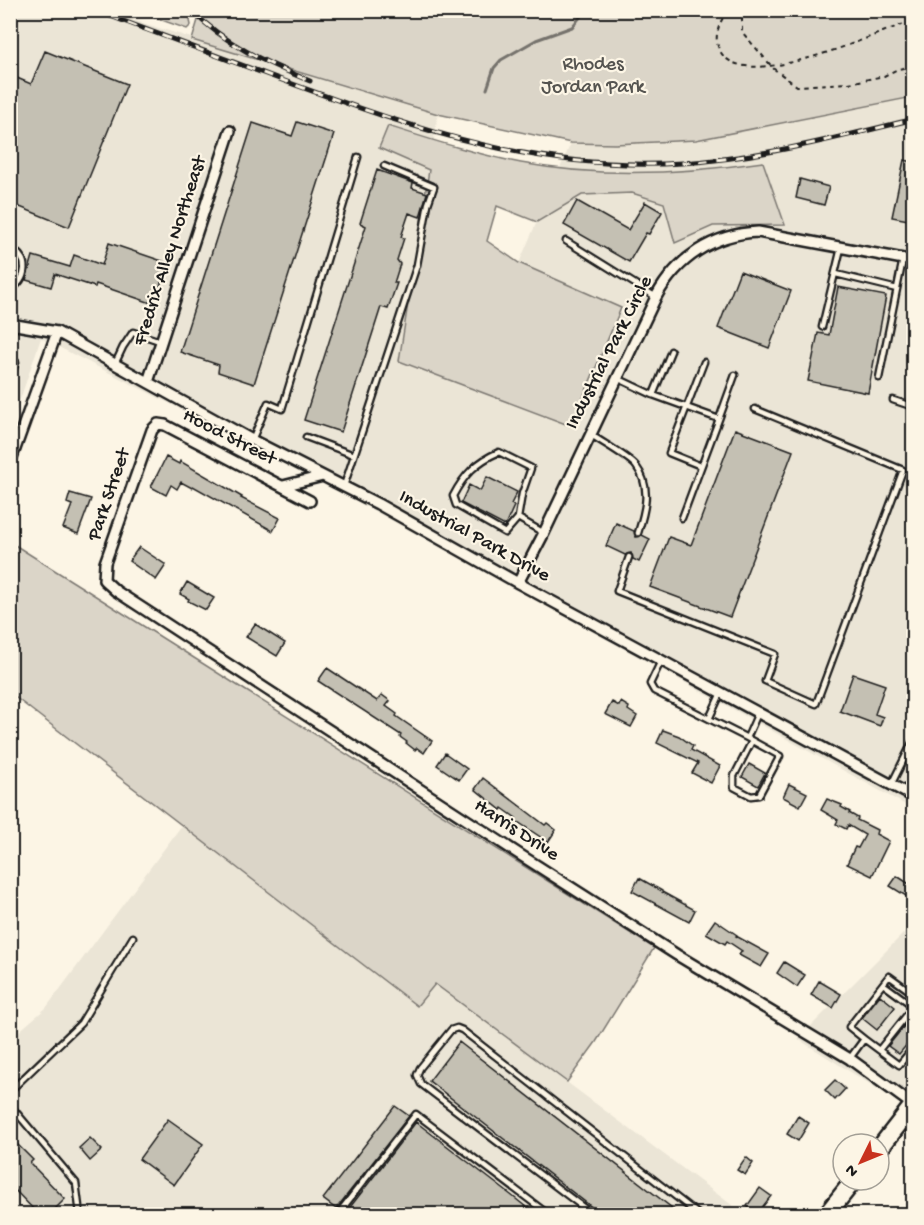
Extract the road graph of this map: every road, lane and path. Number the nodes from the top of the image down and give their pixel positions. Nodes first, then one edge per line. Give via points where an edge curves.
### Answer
1 (727, 10) edge
2 (748, 10) edge
3 (914, 22) edge
4 (771, 66) junction
5 (914, 66) edge
6 (230, 132) dead end
7 (358, 157) dead end
8 (384, 166) dead end
9 (566, 241) dead end
10 (841, 246) junction
11 (10, 248) edge
12 (903, 258) junction
13 (914, 261) edge
14 (836, 274) junction
15 (897, 289) junction
16 (10, 290) edge
17 (656, 297) junction
18 (10, 324) edge
19 (822, 327) dead end
20 (57, 332) junction
21 (160, 341) junction
22 (671, 351) dead end
23 (914, 356) edge
24 (10, 362) edge
25 (704, 362) dead end
26 (116, 364) junction
27 (914, 368) edge
28 (735, 375) dead end
29 (617, 378) junction
30 (879, 378) dead end
31 (10, 379) edge
32 (148, 382) junction
33 (653, 395) junction
34 (892, 400) dead end
35 (914, 406) edge
36 (687, 407) junction
37 (755, 409) dead end
38 (719, 419) junction
39 (158, 424) joint
40 (590, 434) junction
41 (306, 437) dead end
42 (252, 440) junction
43 (354, 455) junction
44 (10, 464) edge
45 (701, 466) junction
46 (323, 476) junction
47 (283, 486) junction
48 (344, 486) junction
49 (310, 501) dead end
50 (518, 518) junction
51 (682, 518) dead end
52 (544, 533) junction
53 (638, 533) dead end
54 (629, 557) dead end
55 (104, 580) joint
56 (518, 584) junction
57 (661, 661) junction
58 (721, 693) junction
59 (758, 713) junction
60 (709, 718) junction
61 (914, 739) edge
62 (749, 740) junction
63 (891, 785) junction
64 (914, 797) edge
65 (133, 937) dead end
66 (883, 984) junction
67 (914, 994) edge
68 (913, 1006) edge
69 (864, 1039) junction
70 (908, 1042) dead end
71 (914, 1047) edge
72 (879, 1050) junction
73 (850, 1059) junction
74 (10, 1091) edge
75 (10, 1105) edge
76 (913, 1105) edge
77 (908, 1125) edge
78 (891, 1139) edge
79 (845, 1192) edge
80 (539, 1212) edge
81 (80, 1215) edge
82 (338, 1215) edge
83 (548, 1215) edge
84 (592, 1215) edge
85 (698, 1215) edge
86 (827, 1215) edge

1 - 4 path via 716,35 721,53 737,64
2 - 4 path via 742,17 742,32
3 - 4 path via 803,61
4 - 5 path via 797,86 849,83
6 - 21 street, Fredrix Alley Northeast
7 - 42 lane via 282,409 268,403
8 - 43 lane via 434,187 417,265
9 - 17 lane
10 - 12 street, Industrial Park Circle
10 - 14 lane
10 - 17 street, Industrial Park Circle via 758,232 735,235 708,244 684,260
11 - 16 lane via 25,261 25,270
12 - 13 street, Industrial Park Circle
12 - 15 lane
14 - 15 lane
14 - 19 lane
15 - 30 lane
17 - 29 street, Industrial Park Circle
18 - 20 street, Industrial Park Drive
20 - 26 street, Industrial Park Drive
20 - 44 street
21 - 26 lane via 133,332
21 - 32 street, Fredrix Alley Northeast
22 - 33 lane
23 - 27 lane
24 - 31 lane via 16,362
25 - 36 lane
26 - 32 street, Industrial Park Drive
28 - 38 lane
29 - 33 lane
29 - 40 street, Industrial Park Circle
32 - 42 street, Industrial Park Drive
33 - 36 lane
34 - 35 lane
36 - 38 lane
36 - 45 lane via 669,453
37 - 54 lane via 903,470 816,704 765,681 775,654 617,591
38 - 45 lane
39 - 47 street, Hood Street
39 - 55 street, Park Street via 152,430 105,563
40 - 52 street, Industrial Park Circle
40 - 53 lane via 636,466 645,486 646,508
41 - 43 lane
42 - 46 street, Industrial Park Drive
43 - 48 lane
45 - 51 lane
46 - 47 street, Hood Street
46 - 48 street, Industrial Park Drive
47 - 49 street, Hood Street
48 - 56 street, Industrial Park Drive
50 - 50 lane via 506,533 456,505 453,496 472,468 499,452 531,468
50 - 52 lane
52 - 56 street, Industrial Park Circle
55 - 73 street, Harris Drive via 522,856
56 - 57 street, Industrial Park Drive
57 - 58 street, Industrial Park Drive
57 - 60 lane via 650,684 654,691
58 - 59 street, Industrial Park Drive
58 - 60 lane
59 - 62 lane
59 - 63 street, Industrial Park Drive
60 - 62 lane
61 - 63 lane
62 - 62 lane via 780,756 759,795 751,796 734,787 734,776
63 - 64 street, Industrial Park Drive
65 - 74 lane via 81,1023
66 - 67 lane via 889,976
66 - 68 lane
66 - 69 lane via 849,1028
68 - 72 lane
69 - 72 lane
69 - 73 lane
70 - 71 lane
71 - 72 lane via 899,1065
73 - 76 street, Harris Drive
75 - 81 lane via 76,1183
76 - 77 highway
77 - 78 highway
79 - 86 highway
80 - 82 lane via 416,1114
80 - 83 lane
84 - 85 lane via 421,1084 417,1076 420,1068 451,1030 462,1030

